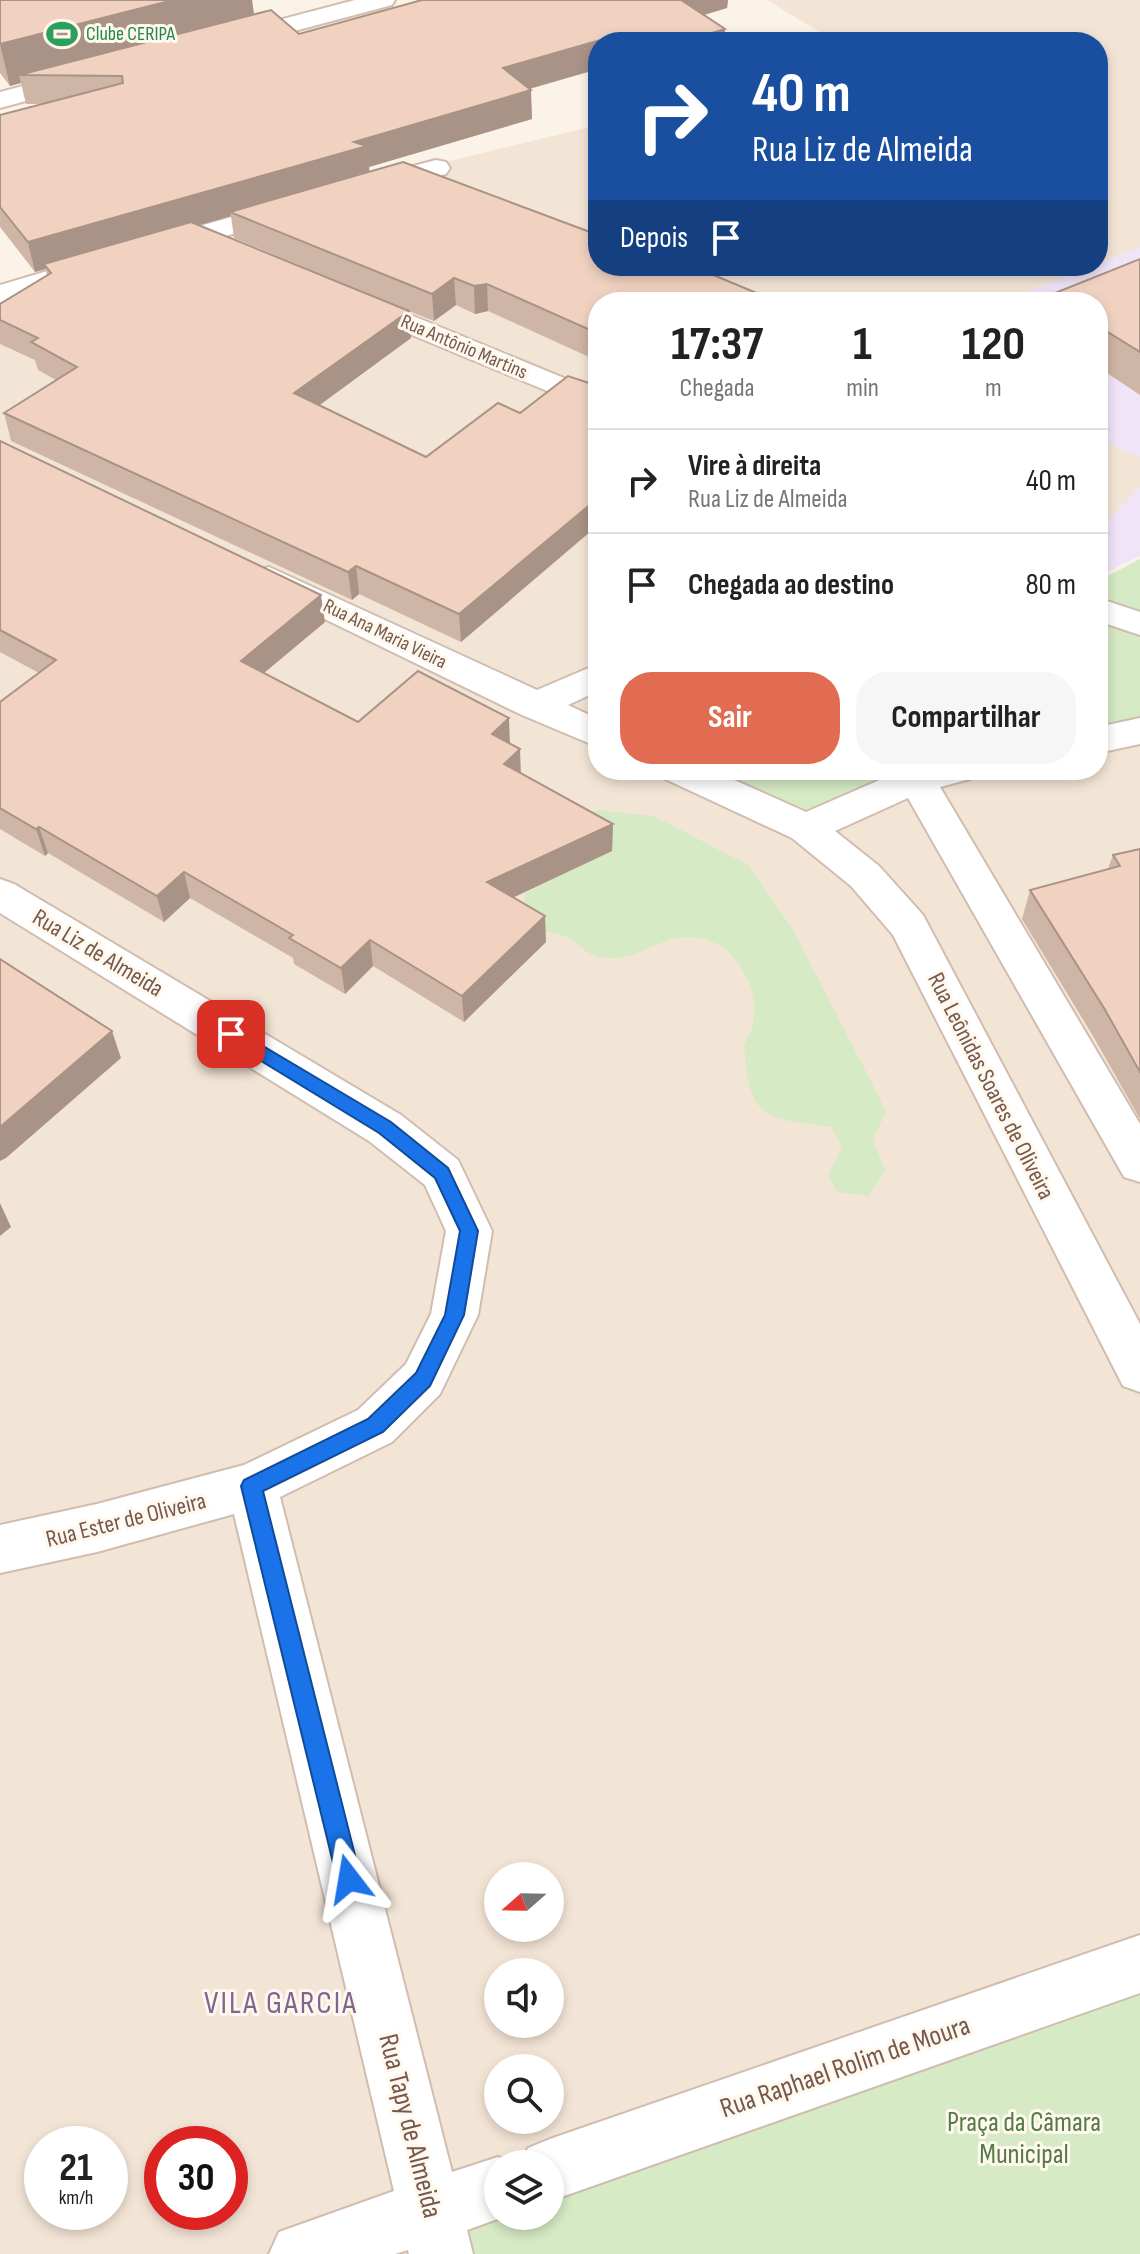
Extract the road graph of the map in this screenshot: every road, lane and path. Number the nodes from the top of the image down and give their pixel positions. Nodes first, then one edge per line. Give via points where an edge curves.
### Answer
1 (383, 0) edge
2 (204, 47) edge
3 (114, 70) edge
4 (0, 100) edge
5 (436, 168) dead end
6 (343, 194) edge
7 (314, 202) edge
8 (196, 236) junction
9 (239, 254) edge
10 (325, 289) edge
11 (0, 294) edge
12 (588, 399) edge
13 (239, 564) edge
14 (1108, 613) edge
15 (1140, 624) edge
16 (588, 681) edge
17 (535, 706) junction
18 (588, 730) edge
19 (1140, 731) edge
20 (1108, 738) edge
21 (700, 780) edge
22 (900, 780) edge
23 (916, 780) edge
24 (806, 828) junction
25 (0, 894) edge
26 (1140, 1164) edge
27 (1140, 1371) edge
28 (252, 1486) junction
29 (0, 1549) edge
30 (1140, 1964) edge
31 (564, 2165) edge
32 (484, 2198) edge
33 (436, 2232) edge
34 (301, 2254) edge

1 - 2 street
3 - 4 street
5 - 6 street
7 - 8 street
8 - 9 street
8 - 11 street
10 - 12 street, Rua Antônio Martins
13 - 17 street, Rua Ana Maria Vieira
14 - 15 street
16 - 17 street
17 - 18 street, Rua Ana Maria Vieira
19 - 20 street
21 - 24 street
22 - 24 street
23 - 26 street
24 - 27 street, Rua Leônidas Soares de Oliveira via 865,876 909,926
25 - 28 street, Rua Liz de Almeida via 385,1128 442,1173 469,1231 454,1315 423,1379 375,1426
28 - 29 street, Rua Ester de Oliveira
28 - 33 street, Rua Tapy de Almeida
30 - 31 street, Rua Raphael Rolim de Moura
32 - 33 street
33 - 34 street

